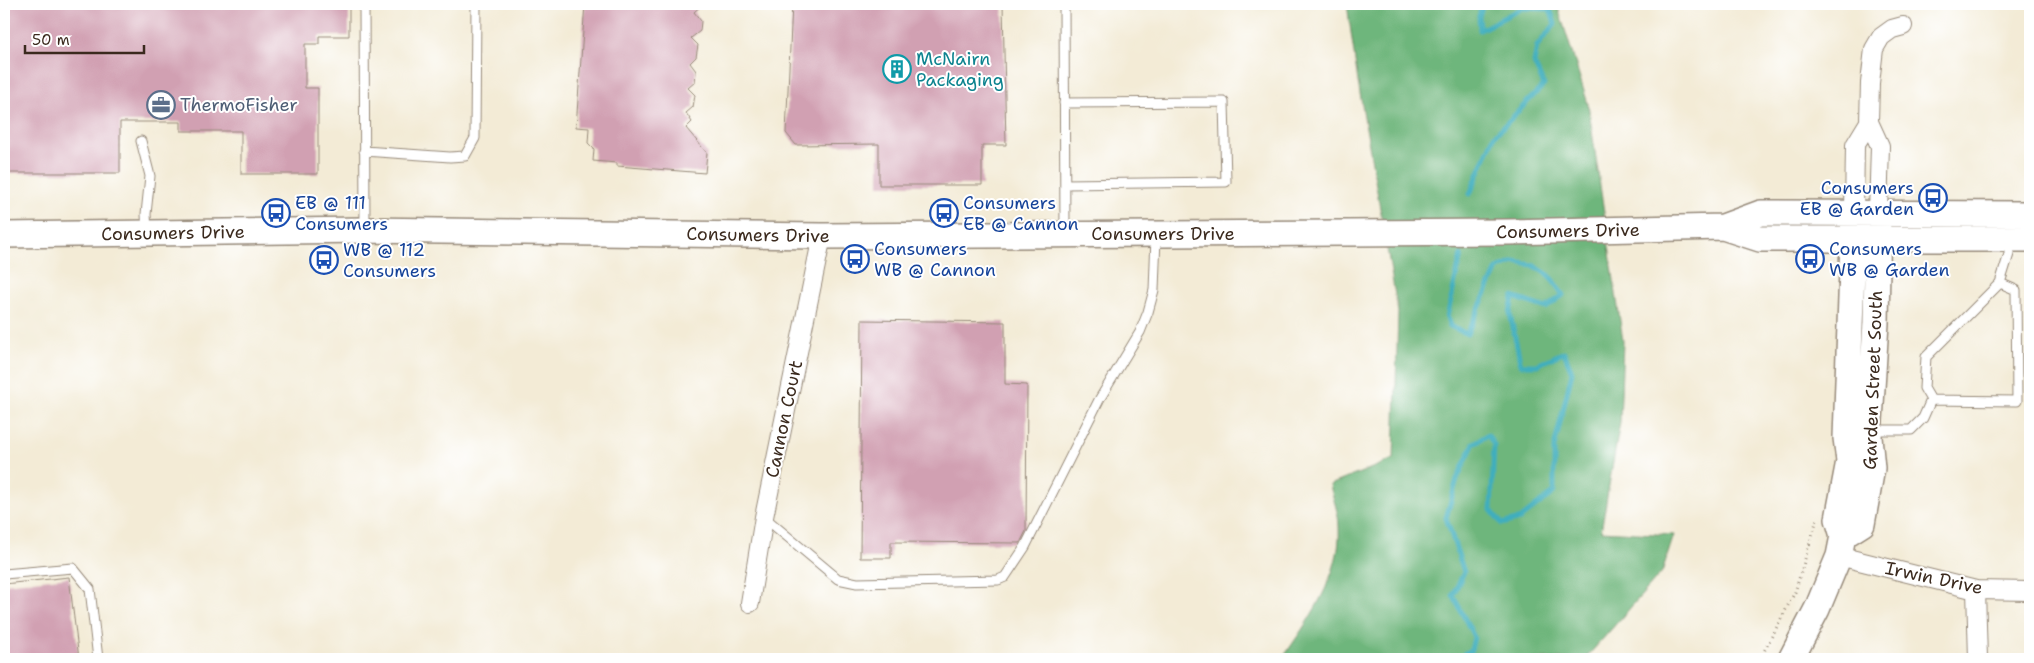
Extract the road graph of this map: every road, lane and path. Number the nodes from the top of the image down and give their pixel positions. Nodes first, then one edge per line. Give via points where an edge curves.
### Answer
1 (364, 4) edge
2 (476, 4) edge
3 (1064, 4) edge
4 (1903, 26) dead end
5 (1064, 103) junction
6 (1869, 122) junction
7 (141, 141) dead end
8 (364, 151) junction
9 (1065, 184) junction
10 (1854, 213) junction
11 (1878, 213) junction
12 (2030, 214) edge
13 (1723, 227) junction
14 (365, 230) junction
15 (147, 233) junction
16 (1065, 234) junction
17 (1156, 234) junction
18 (4, 235) edge
19 (822, 236) junction
20 (2019, 239) edge
21 (1853, 240) junction
22 (1877, 240) junction
23 (2000, 283) junction
24 (1931, 400) junction
25 (1869, 430) junction
26 (1818, 516) dead end
27 (764, 517) junction
28 (1841, 546) junction
29 (4, 574) edge
30 (1976, 590) junction
31 (2030, 591) edge
32 (750, 603) dead end
33 (98, 659) edge
34 (1760, 659) edge
35 (1791, 659) edge
36 (1978, 659) edge

1 - 8 lane
2 - 8 lane via 475,138 465,156 450,158
3 - 5 lane
4 - 6 street via 1892,29 1874,49
5 - 9 lane
5 - 9 lane via 1224,102 1226,182
6 - 10 street via 1855,145
6 - 11 street via 1880,146
7 - 15 lane via 150,176
8 - 14 lane
9 - 16 lane
10 - 11 main road, Consumers Drive
10 - 13 main road, Consumers Drive via 1761,213
10 - 21 main road, Garden Street South
11 - 12 main road, Consumers Drive
11 - 22 main road, Garden Street South
13 - 17 main road, Consumers Drive
13 - 21 main road, Consumers Drive via 1760,239
14 - 15 main road, Consumers Drive
14 - 19 main road, Consumers Drive
15 - 18 main road, Consumers Drive
16 - 17 main road, Consumers Drive
16 - 19 main road, Consumers Drive
17 - 27 lane via 1154,290 1140,332 1100,400 1025,547 1004,577 998,580 857,583 838,579
19 - 27 street, Cannon Court
20 - 22 main road, Consumers Drive
20 - 23 lane via 2009,254
21 - 22 main road, Consumers Drive
21 - 28 main road, Garden Street South via 1846,438 1849,460 1838,519
22 - 25 main road, Garden Street South
23 - 24 lane via 1926,357 1924,388
23 - 24 lane via 2016,290 2017,401
24 - 25 lane via 1923,418 1911,430
25 - 28 main road, Garden Street South via 1872,468 1862,524
26 - 34 path via 1795,592
27 - 32 street, Cannon Court
28 - 30 street, Irwin Drive
28 - 35 main road via 1817,609
29 - 33 lane via 73,568 90,589
30 - 31 street, Irwin Drive
30 - 36 street

